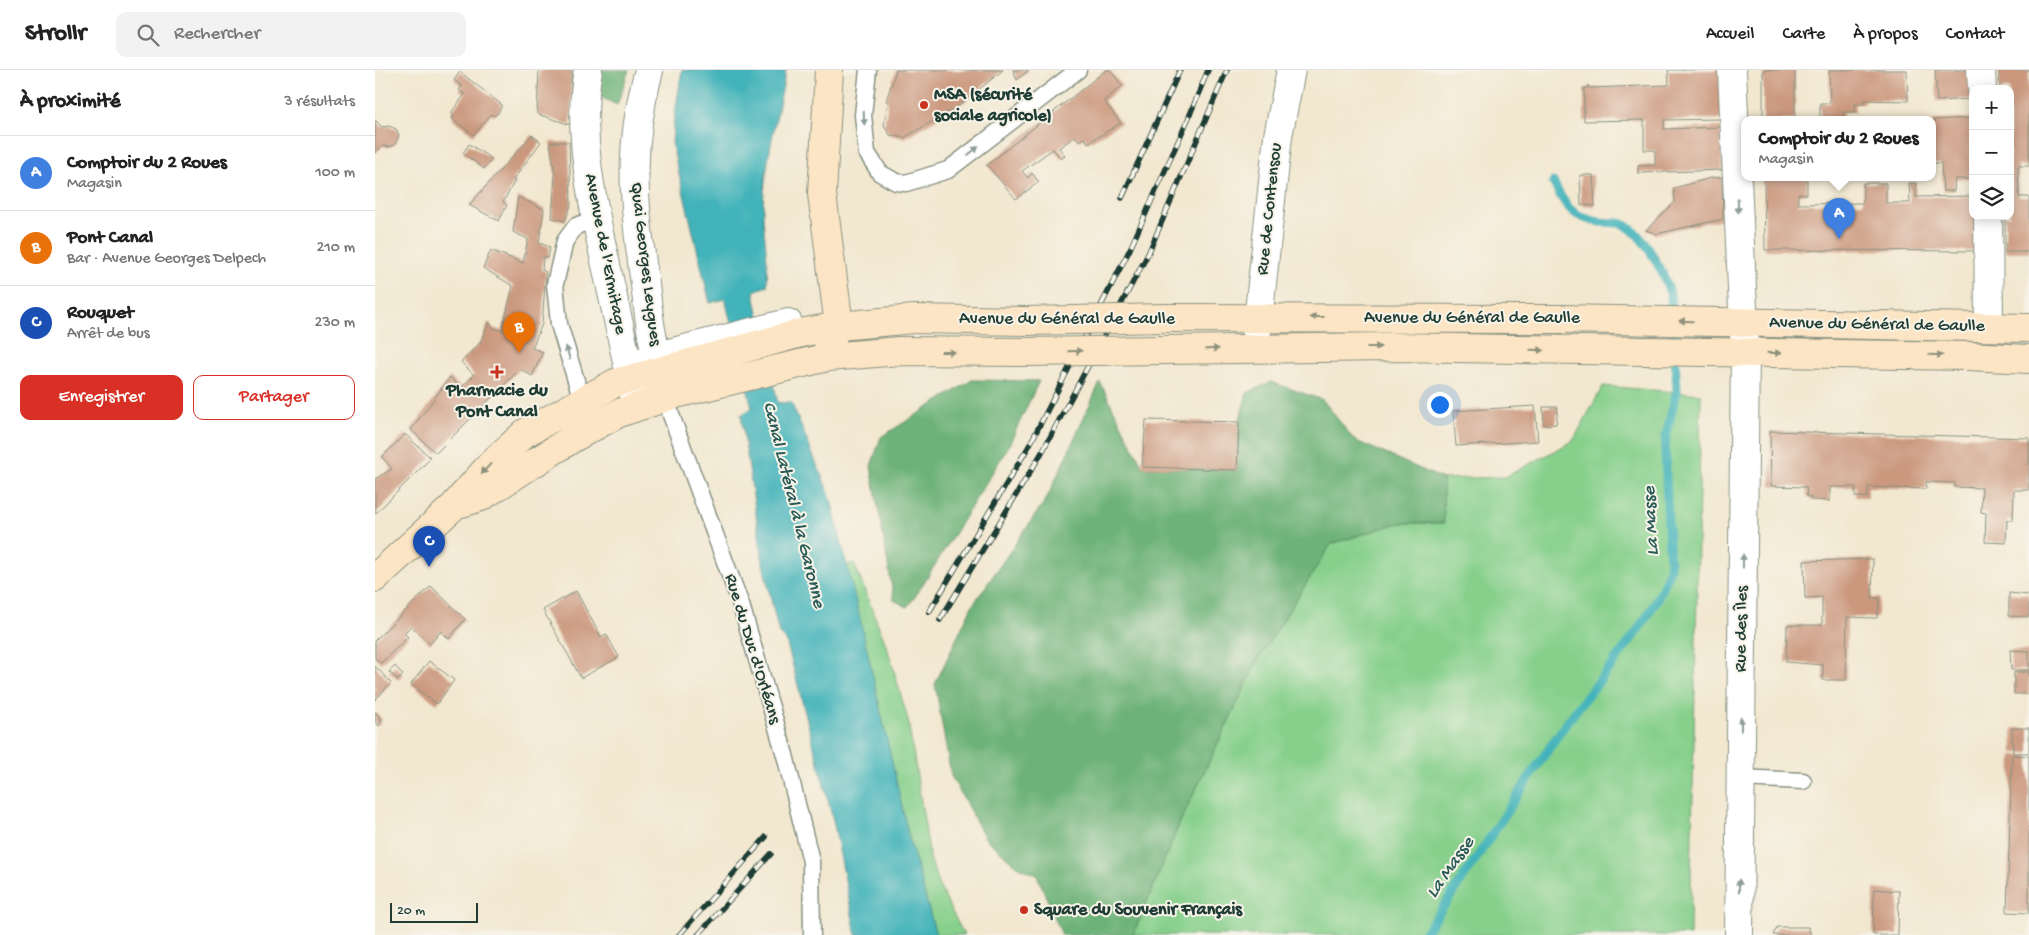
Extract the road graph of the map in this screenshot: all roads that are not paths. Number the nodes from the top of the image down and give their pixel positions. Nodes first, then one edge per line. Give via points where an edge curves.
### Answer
1 (588, 70) edge
2 (649, 70) edge
3 (829, 70) edge
4 (868, 70) edge
5 (1078, 70) edge
6 (1291, 70) edge
7 (1732, 70) edge
8 (1981, 70) edge
9 (1982, 85) edge
10 (595, 219) junction
11 (1988, 220) edge
12 (1259, 317) junction
13 (1735, 322) junction
14 (1989, 326) junction
15 (2029, 328) edge
16 (828, 330) junction
17 (1255, 348) junction
18 (2029, 359) edge
19 (1738, 360) junction
20 (665, 372) junction
21 (631, 379) junction
22 (584, 409) junction
23 (496, 487) junction
24 (454, 506) junction
25 (375, 578) edge
26 (1741, 778) junction
27 (1803, 781) dead end
28 (812, 935) edge
29 (1739, 935) edge

1 - 10 street, Avenue de l’Ermitage via 585,123
2 - 20 street, Quai Georges Leygues via 633,151 634,207
3 - 16 main road via 822,194
4 -> 5 lane via 863,115 867,153 880,173 906,184 948,170
6 - 12 street, Rue de Contensou via 1278,136
7 -> 13 street, Rue des Îles
8 - 9 street
10 - 21 street, Avenue de l’Ermitage
22 -> 10 lane via 559,324 555,284 565,241 576,226
11 - 14 street
13 -> 12 main road, Avenue du Général de Gaulle
12 - 16 main road, Avenue du Général de Gaulle, bridge via 914,319
12 - 17 street, Rue de Contensou
13 - 14 main road, Avenue du Général de Gaulle
13 - 19 street, Rue des Îles
14 - 15 main road, Avenue du Général de Gaulle
16 -> 17 main road, Avenue du Général de Gaulle, bridge via 899,351
16 - 20 main road, Avenue du Général de Gaulle
17 -> 19 main road, Avenue du Général de Gaulle via 1647,352
19 -> 18 main road, Avenue du Général de Gaulle via 1968,356
26 -> 19 street, Rue des Îles
20 - 21 main road
20 - 23 main road via 629,408 573,438
20 - 28 lane, Rue du Duc d'Orléans via 671,415 741,605 788,765 811,861
21 - 22 main road
22 - 23 main road via 564,430 519,460
22 -> 24 main road via 525,433 491,464
23 - 24 main road via 481,497
24 - 25 main road
26 - 27 lane
29 -> 26 street, Rue des Îles

